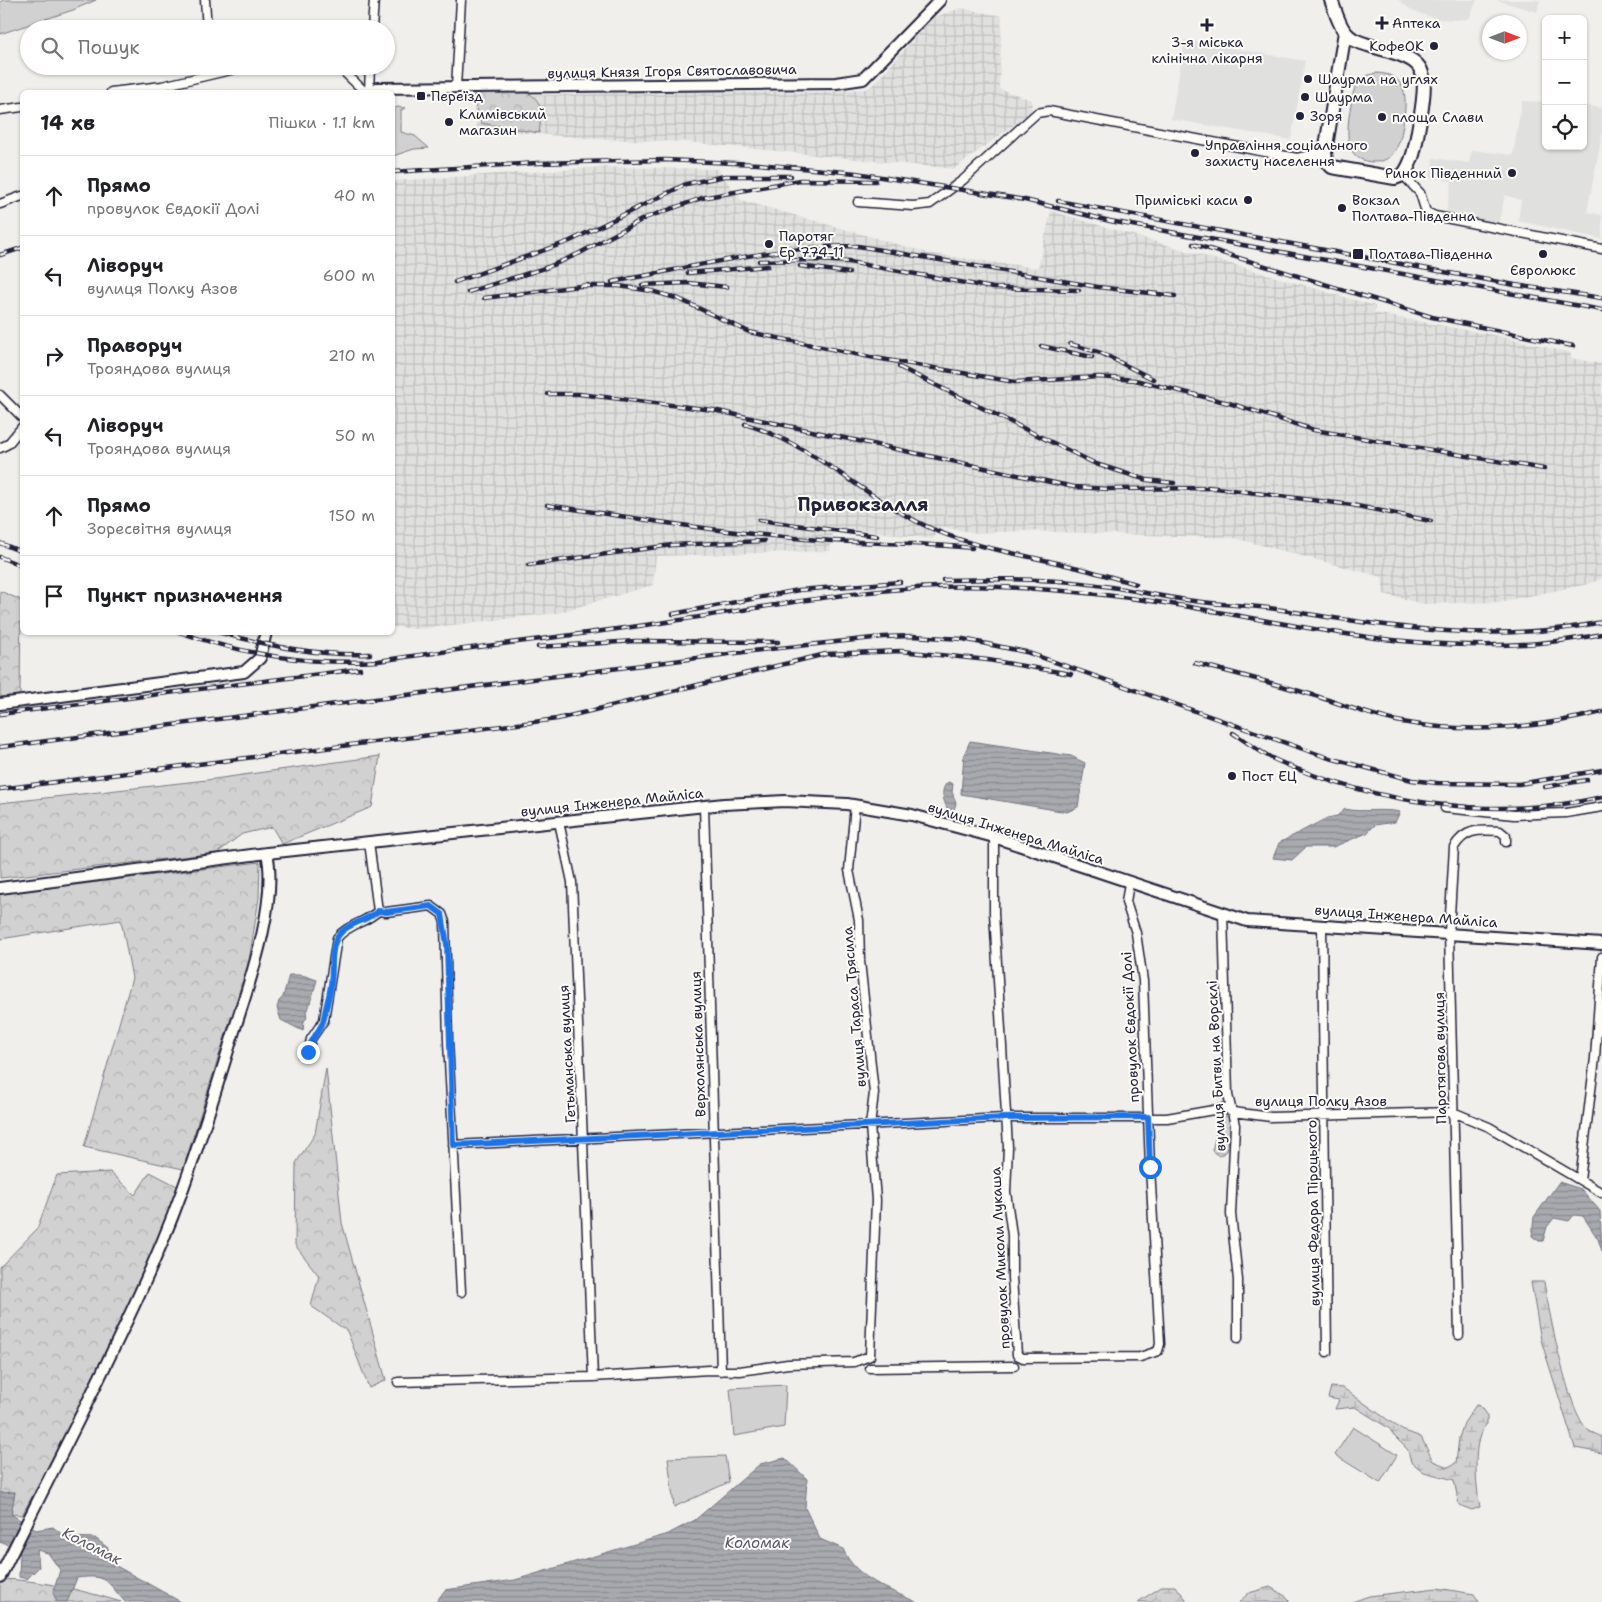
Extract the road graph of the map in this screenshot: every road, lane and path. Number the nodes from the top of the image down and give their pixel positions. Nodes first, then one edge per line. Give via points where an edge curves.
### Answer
1 (205, 0) edge
2 (374, 0) edge
3 (461, 0) edge
4 (940, 0) edge
5 (1331, 0) edge
6 (206, 20) edge
7 (373, 20) edge
8 (1344, 32) junction
9 (195, 75) edge
10 (349, 75) edge
11 (370, 75) edge
12 (456, 87) junction
13 (128, 90) edge
14 (367, 90) edge
15 (369, 90) edge
16 (373, 90) edge
17 (20, 107) edge
18 (0, 110) edge
19 (1325, 152) junction
20 (1403, 175) junction
21 (20, 197) edge
22 (858, 202) dead end
23 (0, 204) edge
24 (1602, 250) edge
25 (0, 395) edge
26 (20, 415) edge
27 (20, 429) edge
28 (0, 448) edge
29 (265, 635) edge
30 (0, 704) edge
31 (704, 806) junction
32 (855, 806) junction
33 (1445, 808) dead end
34 (1602, 808) edge
35 (559, 822) junction
36 (994, 837) junction
37 (369, 842) junction
38 (1506, 842) dead end
39 (267, 853) junction
40 (1129, 883) junction
41 (0, 888) edge
42 (378, 911) junction
43 (1223, 913) junction
44 (1322, 925) junction
45 (1449, 932) junction
46 (1602, 944) edge
47 (1602, 957) edge
48 (308, 1052) dead end
49 (1233, 1112) junction
50 (1453, 1112) junction
51 (1325, 1115) junction
52 (1148, 1117) junction
53 (1005, 1118) junction
54 (870, 1126) junction
55 (714, 1133) junction
56 (583, 1138) junction
57 (453, 1145) junction
58 (1580, 1180) junction
59 (1602, 1193) edge
60 (461, 1292) dead end
61 (1458, 1336) dead end
62 (1238, 1338) dead end
63 (1158, 1351) joint
64 (1327, 1352) dead end
65 (1014, 1366) dead end
66 (870, 1368) dead end
67 (722, 1371) junction
68 (593, 1377) junction
69 (398, 1382) dead end
70 (0, 1577) edge

1 - 6 street
2 - 7 street
3 - 12 street
4 - 12 street, вулиця Князя Ігоря Святославовича via 863,79 836,83
5 - 8 main road
8 - 19 main road
8 - 20 main road via 1355,41 1408,57 1424,75 1425,88 1414,156
9 - 13 street via 162,86
10 - 14 street
11 - 15 street
12 - 16 street, вулиця Князя Ігоря Святославовича
17 - 18 street
19 - 20 main road via 1326,161 1332,167 1386,178
19 - 22 street via 1297,158 1049,111 1037,113 930,204
20 - 24 street via 1420,193 1426,212 1431,214
21 - 23 street
25 - 26 street
27 - 28 street via 8,444
29 - 30 street via 257,663 244,672
31 - 32 street, вулиця Інженера Майліса via 785,801
31 - 35 street, вулиця Інженера Майліса
31 - 55 street, Верхолянська вулиця
32 - 36 street, вулиця Інженера Майліса via 912,815
32 - 54 street, вулиця Тараса Трясила via 849,870 859,920 860,961 872,1068 874,1093
33 - 34 street via 1514,816
35 - 37 street, вулиця Інженера Майліса
35 - 56 street, Гетьманська вулиця via 572,882
36 - 40 street, вулиця Інженера Майліса
36 - 53 street, провулок Миколи Лукаша via 994,913
37 - 39 street, вулиця Інженера Майліса
37 - 42 street
38 - 45 street, Паротягова вулиця via 1506,836 1500,832 1488,831 1469,832 1457,842 1454,847
39 - 41 street, вулиця Інженера Майліса
39 - 70 street via 269,888 257,959 191,1170 152,1267
40 - 43 street, вулиця Інженера Майліса
40 - 52 street, провулок Євдокії Долі via 1126,902 1136,933 1143,981
42 - 48 street via 369,919 343,930 337,938 324,1020 311,1039
42 - 57 street via 431,906 442,914 445,922
43 - 44 street, вулиця Інженера Майліса via 1247,921
43 - 49 street, вулиця Битви на Ворсклі via 1228,1095
44 - 45 street, вулиця Інженера Майліса
44 - 51 street, вулиця Федора Піроцького
45 - 46 street, вулиця Інженера Майліса
45 - 50 street, Паротягова вулиця
47 - 58 street via 1595,1058
49 - 51 street, вулиця Полку Азов via 1271,1117
49 - 52 street, вулиця Полку Азов via 1225,1108 1167,1118
49 - 62 street, вулиця Битви на Ворсклі via 1231,1214 1238,1280
50 - 51 street, вулиця Полку Азов
50 - 58 street, вулиця Полку Азов via 1489,1127
50 - 61 street, Паротягова вулиця
51 - 64 street, вулиця Федора Піроцького
52 - 53 street, вулиця Полку Азов
52 - 63 street, провулок Євдокії Долі
53 - 54 street, вулиця Полку Азов
53 - 63 street, провулок Миколи Лукаша via 1017,1355 1037,1360 1131,1358
54 - 55 street, вулиця Полку Азов
54 - 67 street, вулиця Тараса Трясила via 876,1200 870,1356 854,1362
55 - 56 street, вулиця Полку Азов
55 - 67 street, Верхолянська вулиця
56 - 57 street, вулиця Полку Азов
56 - 68 street, Гетьманська вулиця
57 - 60 street
58 - 59 street, вулиця Полку Азов
65 - 66 street
67 - 68 street
68 - 69 street

